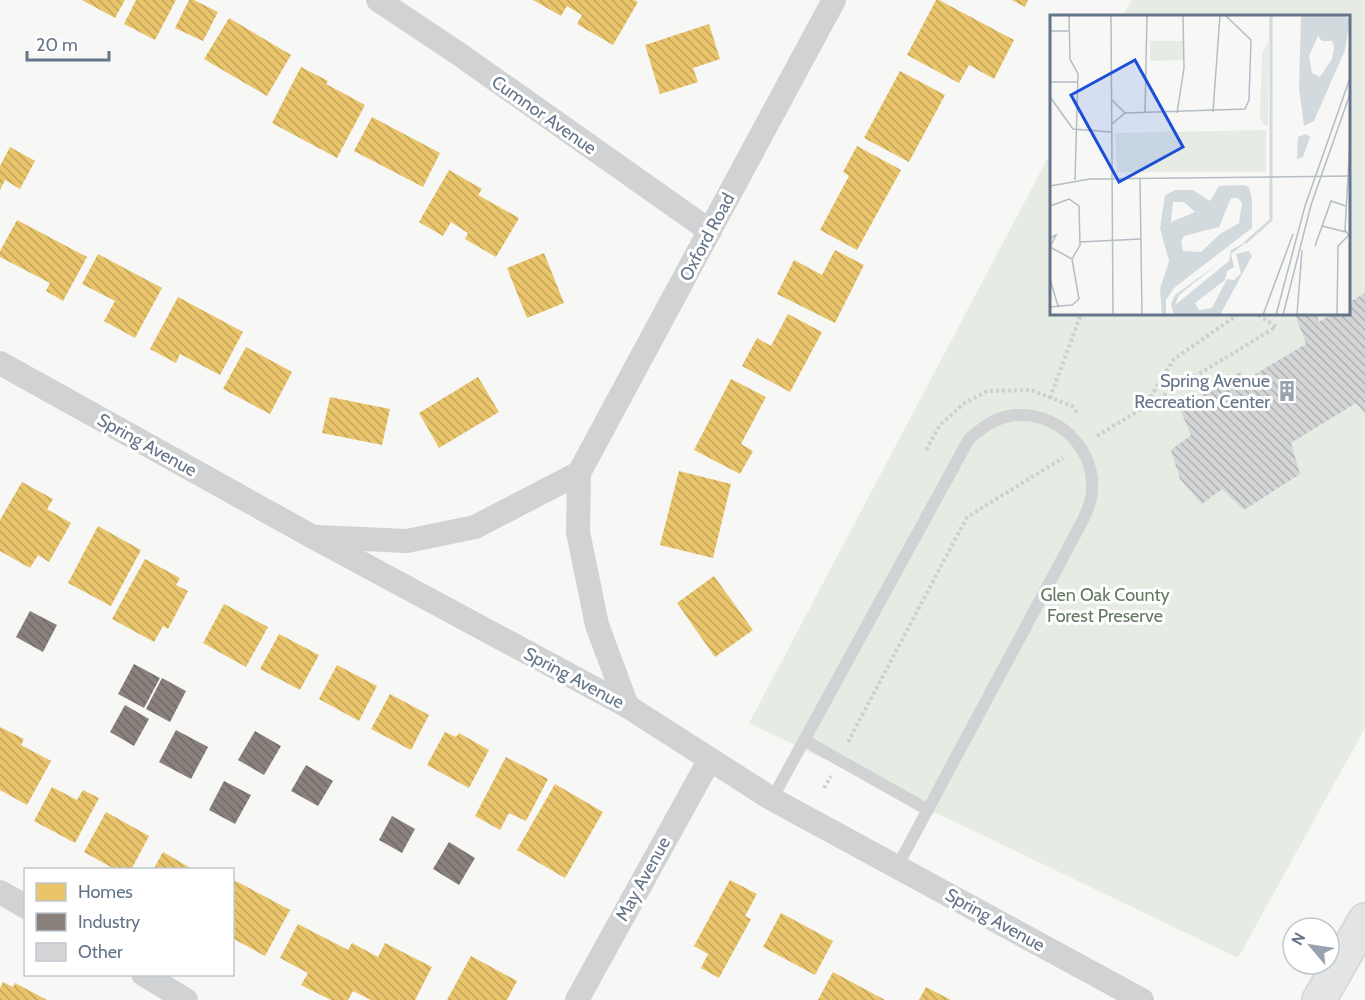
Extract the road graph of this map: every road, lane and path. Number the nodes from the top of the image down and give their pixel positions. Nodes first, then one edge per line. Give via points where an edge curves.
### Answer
1 (378, 0) edge
2 (834, 0) edge
3 (710, 231) junction
4 (1081, 315) edge
5 (1238, 315) edge
6 (1258, 315) edge
7 (0, 363) edge
8 (1050, 398) dead end
9 (1144, 408) junction
10 (1080, 447) junction
11 (579, 473) junction
12 (313, 537) junction
13 (627, 706) junction
14 (804, 740) junction
15 (710, 759) junction
16 (839, 760) junction
17 (824, 788) dead end
18 (772, 799) junction
19 (927, 810) junction
20 (897, 867) junction
21 (0, 892) edge
22 (24, 906) edge
23 (1365, 920) edge
24 (144, 976) edge
25 (186, 1000) edge
26 (577, 1000) edge
27 (1143, 1000) edge
28 (1319, 1000) edge

1 - 3 street, Cumnor Avenue
2 - 3 street, Oxford Road
3 - 11 street, Oxford Road
4 - 8 path
5 - 9 path via 1174,359
6 - 9 path via 1276,327
7 - 12 street, Spring Avenue
9 - 10 path
10 - 14 lane via 1072,435 1053,422 1031,415 1008,416 986,424 969,439
10 - 16 path via 967,517
10 - 19 lane via 1092,475 1091,498 1083,520
11 - 12 street via 475,527 407,541
11 - 13 street, Oxford Road via 578,532 597,625
12 - 13 street, Spring Avenue
13 - 15 street, Spring Avenue
14 - 16 lane
14 - 18 lane
15 - 18 street, Spring Avenue
15 - 26 street, May Avenue
16 - 17 path
16 - 19 lane
18 - 20 street, Spring Avenue
19 - 20 lane
20 - 27 street, Spring Avenue
21 - 22 street
23 - 28 main road
24 - 25 street

